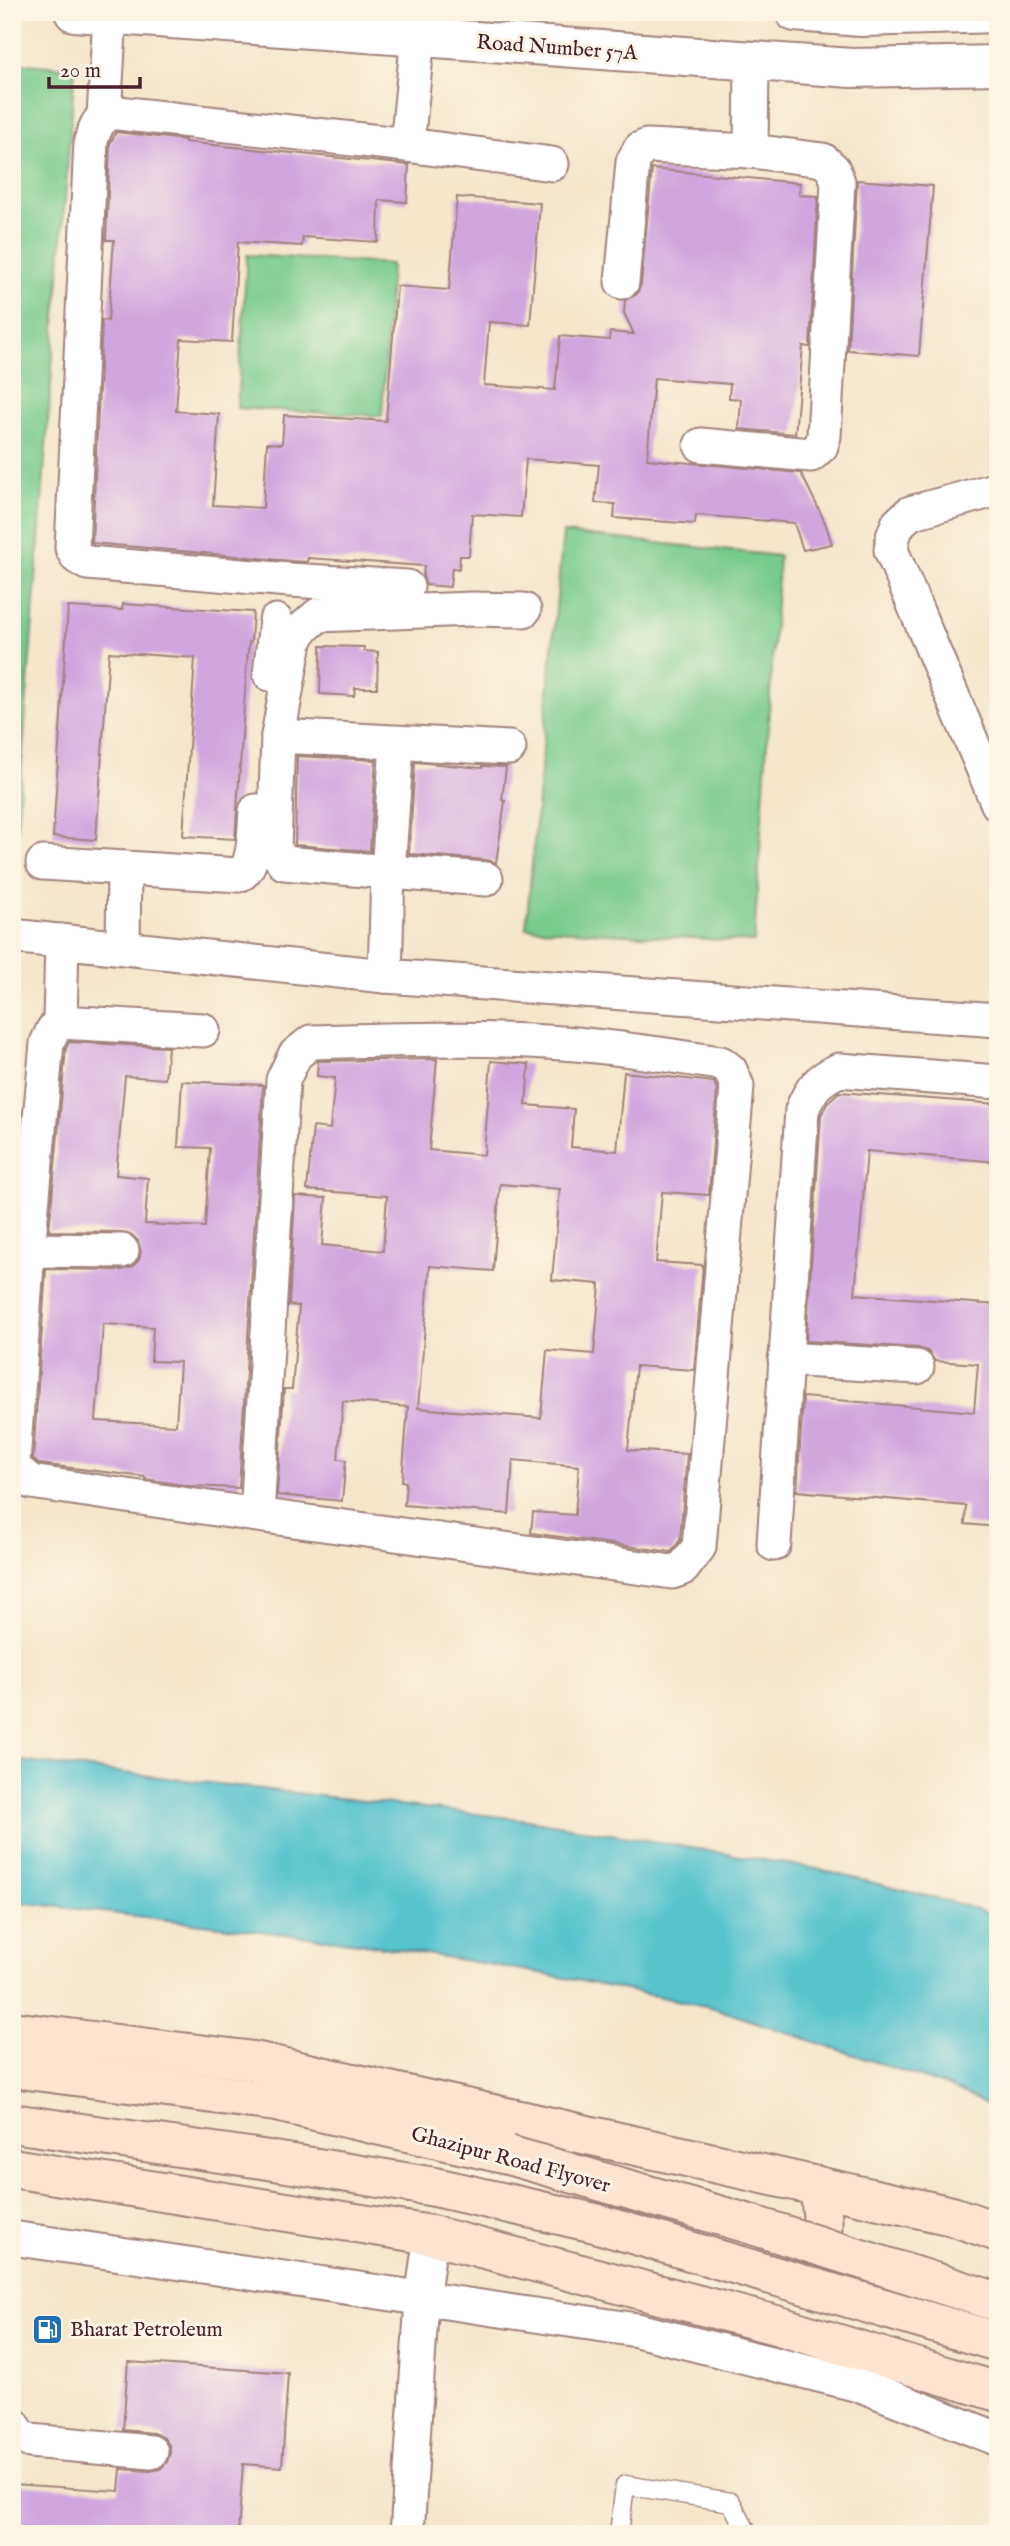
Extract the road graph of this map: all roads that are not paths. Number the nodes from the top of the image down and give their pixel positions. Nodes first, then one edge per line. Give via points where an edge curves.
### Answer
1 (795, 12) edge
2 (998, 13) edge
3 (92, 14) edge
4 (306, 20) edge
5 (418, 36) junction
6 (752, 61) junction
7 (998, 65) edge
8 (104, 116) junction
9 (407, 145) junction
10 (751, 151) junction
11 (552, 164) dead end
12 (622, 282) dead end
13 (701, 445) dead end
14 (998, 489) edge
15 (407, 587) dead end
16 (524, 610) dead end
17 (276, 621) dead end
18 (278, 736) junction
19 (397, 743) junction
20 (509, 748) dead end
21 (998, 804) edge
22 (43, 863) dead end
23 (124, 868) junction
24 (388, 872) junction
25 (486, 879) dead end
26 (12, 936) edge
27 (62, 941) junction
28 (123, 947) junction
29 (385, 976) junction
30 (548, 988) junction
31 (998, 1020) edge
32 (60, 1022) junction
33 (203, 1030) dead end
34 (547, 1042) junction
35 (998, 1082) edge
36 (28, 1250) junction
37 (122, 1251) dead end
38 (786, 1359) junction
39 (918, 1367) dead end
40 (257, 1515) junction
41 (774, 1544) dead end
42 (12, 2031) edge
43 (12, 2068) edge
44 (12, 2123) edge
45 (12, 2168) edge
46 (818, 2186) junction
47 (998, 2232) edge
48 (430, 2235) junction
49 (12, 2238) edge
50 (422, 2299) junction
51 (998, 2302) edge
52 (998, 2312) edge
53 (776, 2325) junction
54 (998, 2342) edge
55 (984, 2388) edge
56 (12, 2424) edge
57 (998, 2440) edge
58 (152, 2452) dead end
59 (407, 2534) edge
60 (619, 2534) edge
61 (748, 2534) edge

1 - 2 street via 861,17
3 - 4 street, Road Number 57A
3 - 8 street
4 - 5 street, Road Number 57A
5 - 6 street, Road Number 57A
5 - 9 street
6 - 7 street, Road Number 57A via 852,68
6 - 10 street
8 - 9 street via 109,112
8 - 15 street via 91,141 72,548 77,557 87,563
9 - 11 street
10 - 12 street via 640,149 633,162
10 - 13 street via 822,160 833,169 838,182 824,436 811,455
14 - 21 street via 910,513 898,524 891,550
16 - 18 street via 318,615 295,641
17 - 23 street via 247,870 239,875
18 - 19 street
18 - 24 street via 274,849 278,859
19 - 20 street
19 - 24 street
22 - 23 street
23 - 28 street
24 - 25 street
24 - 29 street
26 - 27 street
27 - 28 street
27 - 32 street
28 - 29 street
29 - 30 street
30 - 31 street
30 - 34 street
32 - 33 street
32 - 36 street via 47,1043
34 - 40 street via 311,1042 295,1055 283,1080
34 - 40 street via 721,1063 735,1078 699,1547 692,1559 672,1572
35 - 38 street via 839,1070 822,1078 809,1093 802,1110
36 - 37 street
36 - 40 street via 16,1470 31,1482
38 - 39 street
38 - 41 street
42 - 46 main road via 254,2061
43 - 51 main road, Ghazipur Road Flyover, bridge via 276,2102 508,2155
44 - 54 main road, Ghazipur Road Flyover, bridge via 435,2187 595,2223
45 - 48 main road
46 - 47 main road via 952,2216
46 - 53 main road via 824,2216 822,2241 812,2273
48 - 50 street
48 - 53 main road
49 - 50 street
50 - 57 street via 637,2329 863,2386
50 - 59 street
52 - 55 main road
53 - 55 main road
56 - 58 street via 30,2441
60 - 61 lane via 625,2485 731,2502

